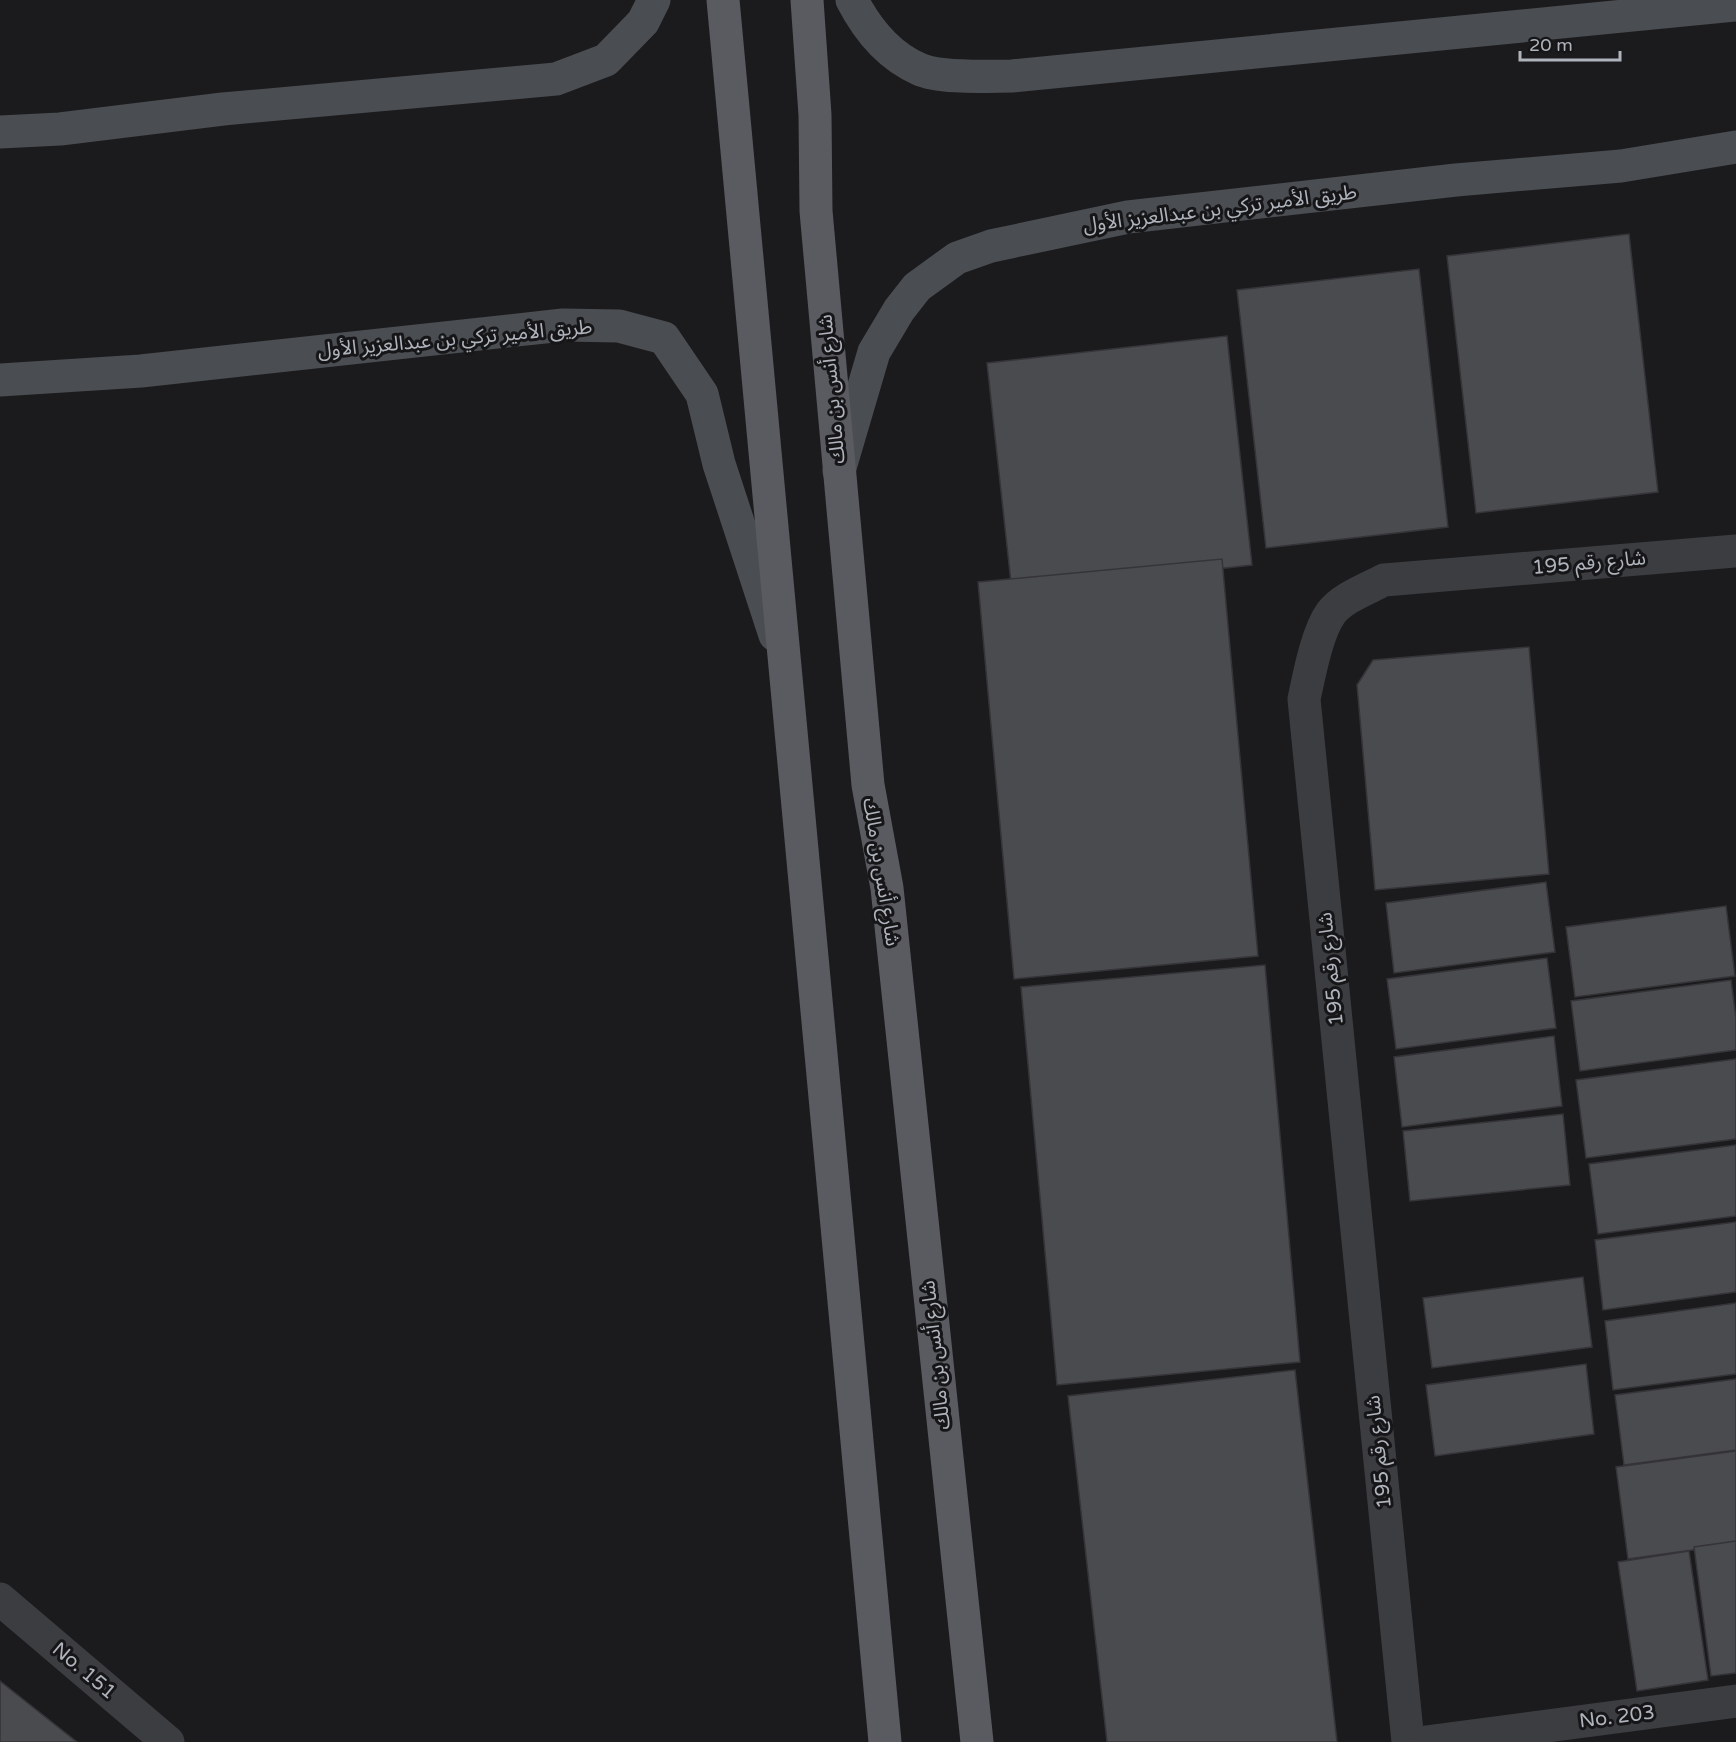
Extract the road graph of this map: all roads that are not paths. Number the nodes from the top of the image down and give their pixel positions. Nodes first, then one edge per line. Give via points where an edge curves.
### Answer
1 (654, 0) edge
2 (723, 0) edge
3 (807, 0) edge
4 (852, 0) edge
5 (1736, 5) edge
6 (0, 132) edge
7 (1736, 147) edge
8 (0, 380) edge
9 (839, 471) junction
10 (1736, 555) edge
11 (785, 667) junction
12 (0, 1599) edge
13 (1736, 1701) edge
14 (168, 1742) edge
15 (885, 1742) edge
16 (977, 1742) edge
17 (1408, 1742) edge
18 (1426, 1742) edge

1 - 6 main road via 643,22 606,60 556,79
2 - 11 main road
3 - 9 main road, شارع أنس بن مالك via 815,116 816,211
4 - 5 main road via 889,50 921,70 963,76 1012,76
7 - 9 main road, طريق الأمير تركي بن عبدالعزيز الأول via 1621,166 1456,180 1128,217 992,246 957,258 917,287 874,352
8 - 11 main road, طريق الأمير تركي بن عبدالعزيز الأول via 141,371 563,325 619,326 664,338 702,394 719,464
9 - 16 main road, شارع أنس بن مالك via 868,785 887,888
10 - 17 street, شارع رقم 195 via 1384,580 1331,613 1314,654 1304,699
11 - 15 main road
12 - 14 street, No. 151
13 - 18 street, No. 203

